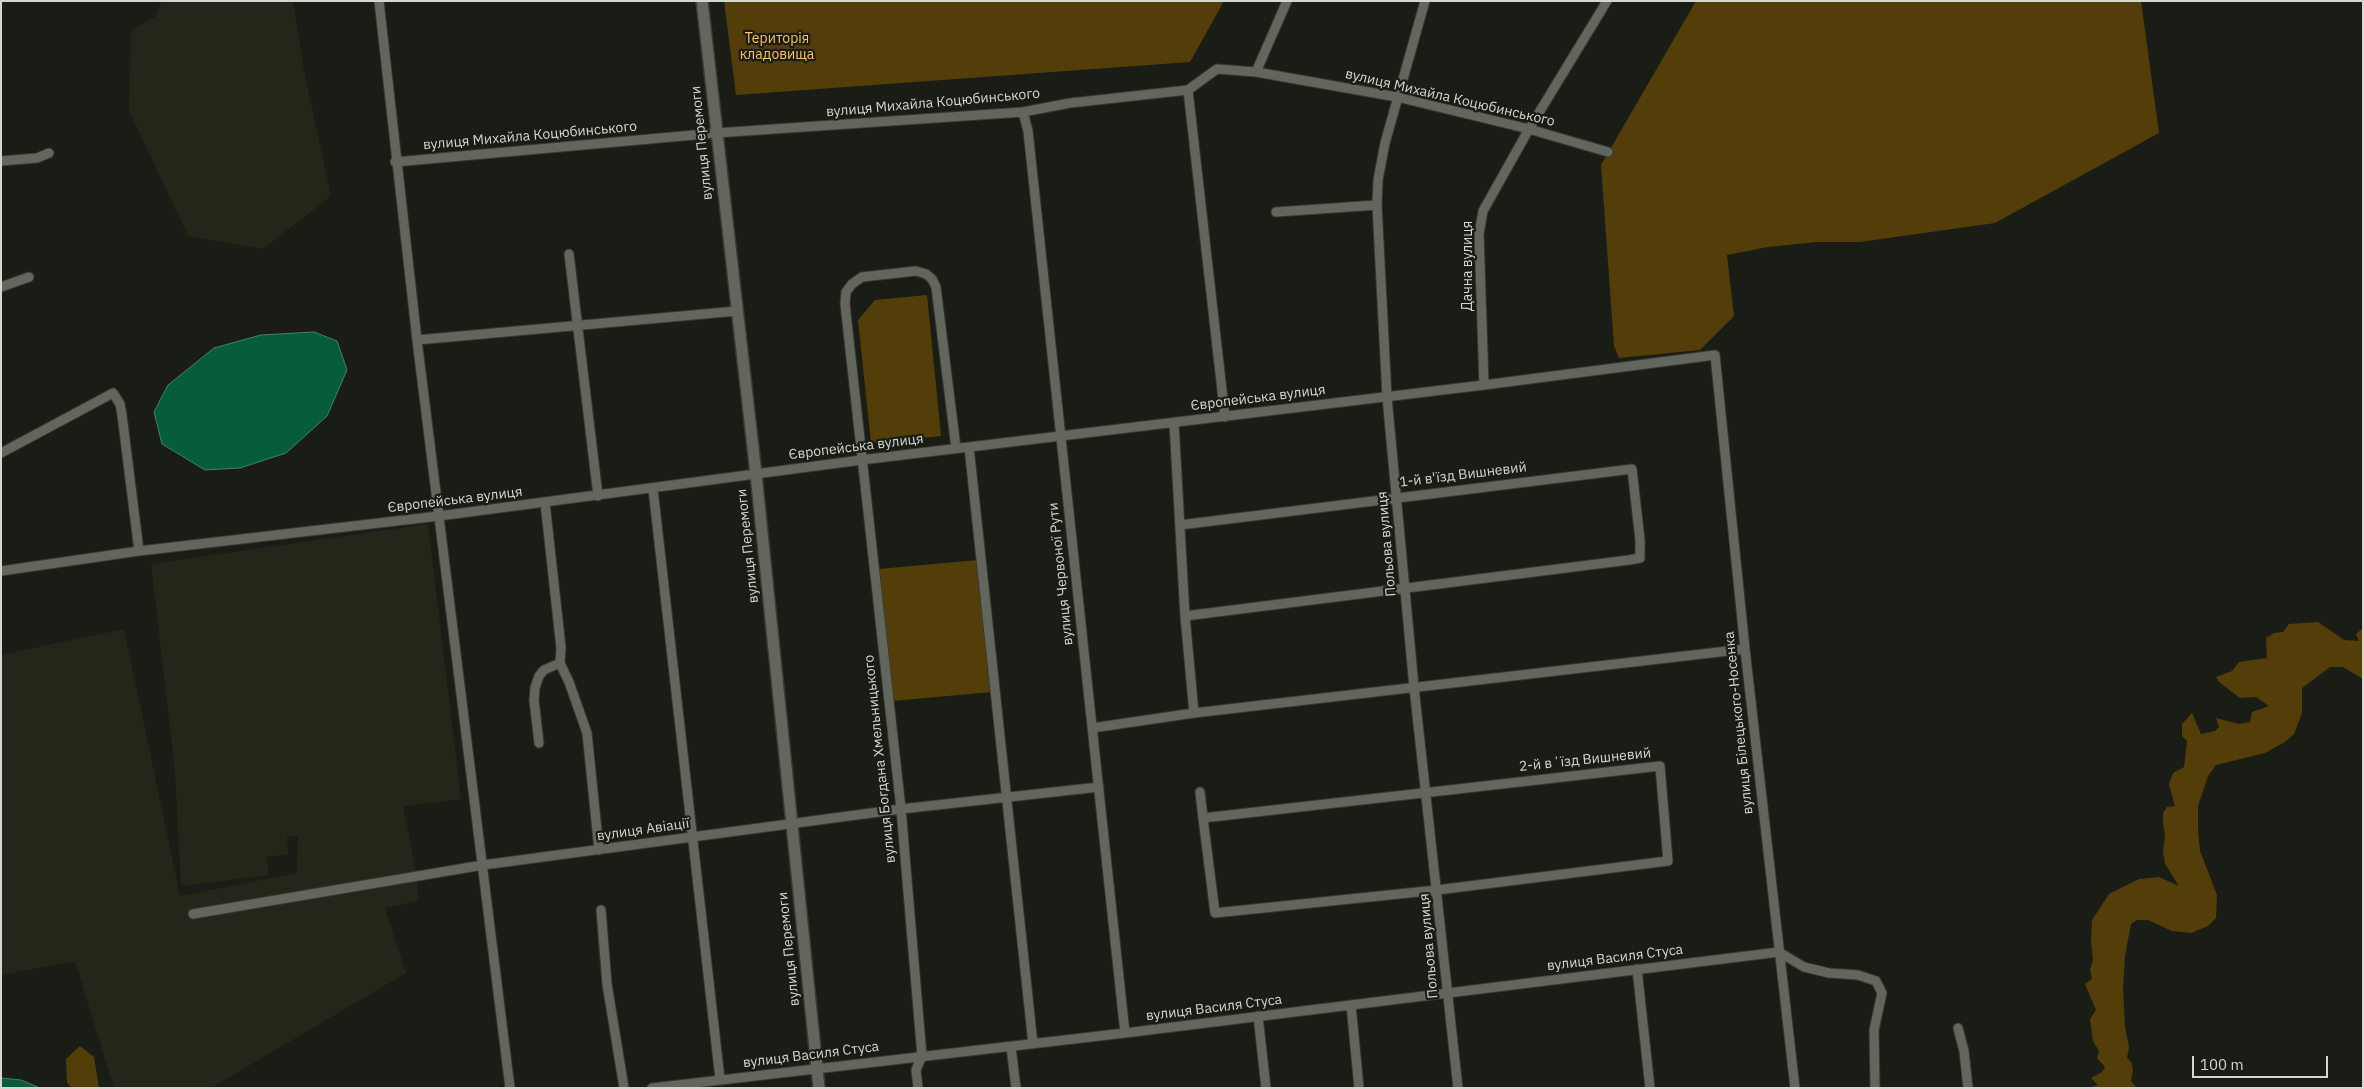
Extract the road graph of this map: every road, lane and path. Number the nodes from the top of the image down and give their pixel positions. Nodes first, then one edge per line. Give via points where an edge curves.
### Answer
1 (379, 1) edge
2 (702, 1) edge
3 (1286, 1) edge
4 (1426, 1) edge
5 (1607, 1) edge
6 (1256, 72) junction
7 (1188, 90) junction
8 (1398, 97) junction
9 (1023, 112) junction
10 (1529, 129) junction
11 (716, 133) junction
12 (1608, 152) dead end
13 (49, 153) dead end
14 (1, 161) edge
15 (396, 162) junction
16 (1377, 205) junction
17 (1276, 212) dead end
18 (569, 254) dead end
19 (29, 278) dead end
20 (1, 287) edge
21 (737, 311) junction
22 (577, 325) junction
23 (417, 340) junction
24 (1716, 354) joint
25 (1484, 386) junction
26 (1387, 397) junction
27 (1225, 417) junction
28 (1174, 423) junction
29 (1059, 436) junction
30 (969, 447) junction
31 (956, 448) junction
32 (1, 453) edge
33 (861, 460) junction
34 (756, 474) junction
35 (653, 489) junction
36 (598, 496) junction
37 (1396, 498) junction
38 (545, 502) junction
39 (439, 516) junction
40 (1180, 525) junction
41 (139, 551) junction
42 (1, 571) edge
43 (1405, 588) junction
44 (1185, 616) junction
45 (1745, 649) junction
46 (560, 663) junction
47 (1414, 687) junction
48 (1194, 713) junction
49 (1092, 728) junction
50 (539, 743) dead end
51 (1099, 787) junction
52 (1426, 791) junction
53 (1200, 792) dead end
54 (1007, 797) junction
55 (901, 809) junction
56 (1203, 818) junction
57 (791, 824) junction
58 (692, 838) junction
59 (599, 850) junction
60 (483, 865) junction
61 (1437, 890) junction
62 (601, 910) dead end
63 (193, 914) dead end
64 (1779, 952) junction
65 (1637, 969) junction
66 (1447, 993) junction
67 (1351, 1005) junction
68 (1258, 1016) junction
69 (1958, 1028) dead end
70 (1125, 1033) junction
71 (1033, 1044) junction
72 (1011, 1046) junction
73 (922, 1056) junction
74 (817, 1068) junction
75 (720, 1079) junction
76 (510, 1088) edge
77 (624, 1088) edge
78 (652, 1088) edge
79 (819, 1088) edge
80 (918, 1088) edge
81 (1016, 1088) edge
82 (1266, 1088) edge
83 (1359, 1088) edge
84 (1458, 1088) edge
85 (1650, 1088) edge
86 (1795, 1088) edge
87 (1875, 1088) edge
88 (1968, 1088) edge

1 - 15 street
2 - 11 street, вулиця Перемоги
3 - 6 street
4 - 8 street, Польова вулиця
5 - 10 street, Дачна вулиця
6 - 7 street, вулиця Михайла Коцюбинського via 1217,69
6 - 8 street, вулиця Михайла Коцюбинського
7 - 9 street, вулиця Михайла Коцюбинського via 1070,103
7 - 27 street
8 - 10 street, вулиця Михайла Коцюбинського
8 - 16 street, Польова вулиця via 1385,143
9 - 11 street, вулиця Михайла Коцюбинського
9 - 29 street, вулиця Червоної Рути via 1028,131
10 - 12 street, вулиця Михайла Коцюбинського
10 - 25 street, Дачна вулиця via 1491,195 1481,221
11 - 15 street, вулиця Михайла Коцюбинського
11 - 21 street, вулиця Перемоги
13 - 14 street via 36,158
15 - 23 street
16 - 17 street
16 - 26 street, Польова вулиця
18 - 22 street
19 - 20 street
21 - 22 street
21 - 34 street, вулиця Перемоги
22 - 23 street
22 - 36 street
23 - 39 street
24 - 25 street, Європейська вулиця
24 - 45 street, вулиця Білецького-Носенка
25 - 26 street, Європейська вулиця
26 - 27 street, Європейська вулиця
26 - 37 street, Польова вулиця
27 - 28 street, Європейська вулиця
28 - 29 street, Європейська вулиця
28 - 40 street
29 - 30 street, Європейська вулиця
29 - 49 street, вулиця Червоної Рути
30 - 31 street, Європейська вулиця
30 - 54 street
31 - 33 street, Європейська вулиця
31 - 33 street, вулиця Богдана Хмельницького via 936,287 926,274 907,272 862,278 846,292
32 - 41 street via 113,393 122,415
33 - 34 street, Європейська вулиця
33 - 55 street, вулиця Богдана Хмельницького
34 - 35 street, Європейська вулиця
34 - 57 street, вулиця Перемоги
35 - 36 street, Європейська вулиця
35 - 58 street
36 - 38 street, Європейська вулиця
37 - 40 street, 1-й в'їзд Вишневий
37 - 43 street, Польова вулиця
37 - 43 street, 1-й в'їзд Вишневий via 1632,469 1640,558
38 - 39 street, Європейська вулиця
38 - 46 street
39 - 41 street, Європейська вулиця
39 - 60 street
40 - 44 street
41 - 42 street, Європейська вулиця
43 - 44 street
43 - 47 street, Польова вулиця
44 - 48 street
45 - 47 street
45 - 64 street, вулиця Білецького-Носенка
46 - 50 street via 544,670 535,688
46 - 59 street via 587,733
47 - 48 street
47 - 52 street, Польова вулиця
48 - 49 street
49 - 51 street, вулиця Червоної Рути
51 - 54 street, вулиця Авіації
51 - 70 street, вулиця Червоної Рути
52 - 56 street
52 - 61 street, Польова вулиця
52 - 61 street, 2-й вʼїзд Вишневий via 1660,766 1668,861
53 - 56 street
54 - 55 street, вулиця Авіації
54 - 71 street
55 - 57 street, вулиця Авіації
55 - 73 street, вулиця Богдана Хмельницького
56 - 61 street via 1215,913
57 - 58 street, вулиця Авіації
57 - 74 street, вулиця Перемоги
58 - 59 street, вулиця Авіації
58 - 75 street
59 - 60 street, вулиця Авіації
60 - 63 street, вулиця Авіації
60 - 76 street
61 - 66 street, Польова вулиця
62 - 77 street via 607,984
64 - 65 street, вулиця Василя Стуса
64 - 86 street, вулиця Білецького-Носенка
64 - 87 street via 1804,967 1876,981 1882,993 1874,1030
65 - 66 street, вулиця Василя Стуса
65 - 85 street
66 - 67 street, вулиця Василя Стуса
66 - 84 street, Польова вулиця
67 - 68 street, вулиця Василя Стуса
67 - 83 street
68 - 70 street, вулиця Василя Стуса
68 - 82 street
69 - 88 street
70 - 71 street, вулиця Василя Стуса
71 - 72 street, вулиця Василя Стуса
72 - 73 street, вулиця Василя Стуса
72 - 81 street
73 - 74 street, вулиця Василя Стуса
73 - 80 street, вулиця Богдана Хмельницького via 916,1070
74 - 75 street, вулиця Василя Стуса
74 - 79 street, вулиця Перемоги
75 - 78 street, вулиця Василя Стуса

